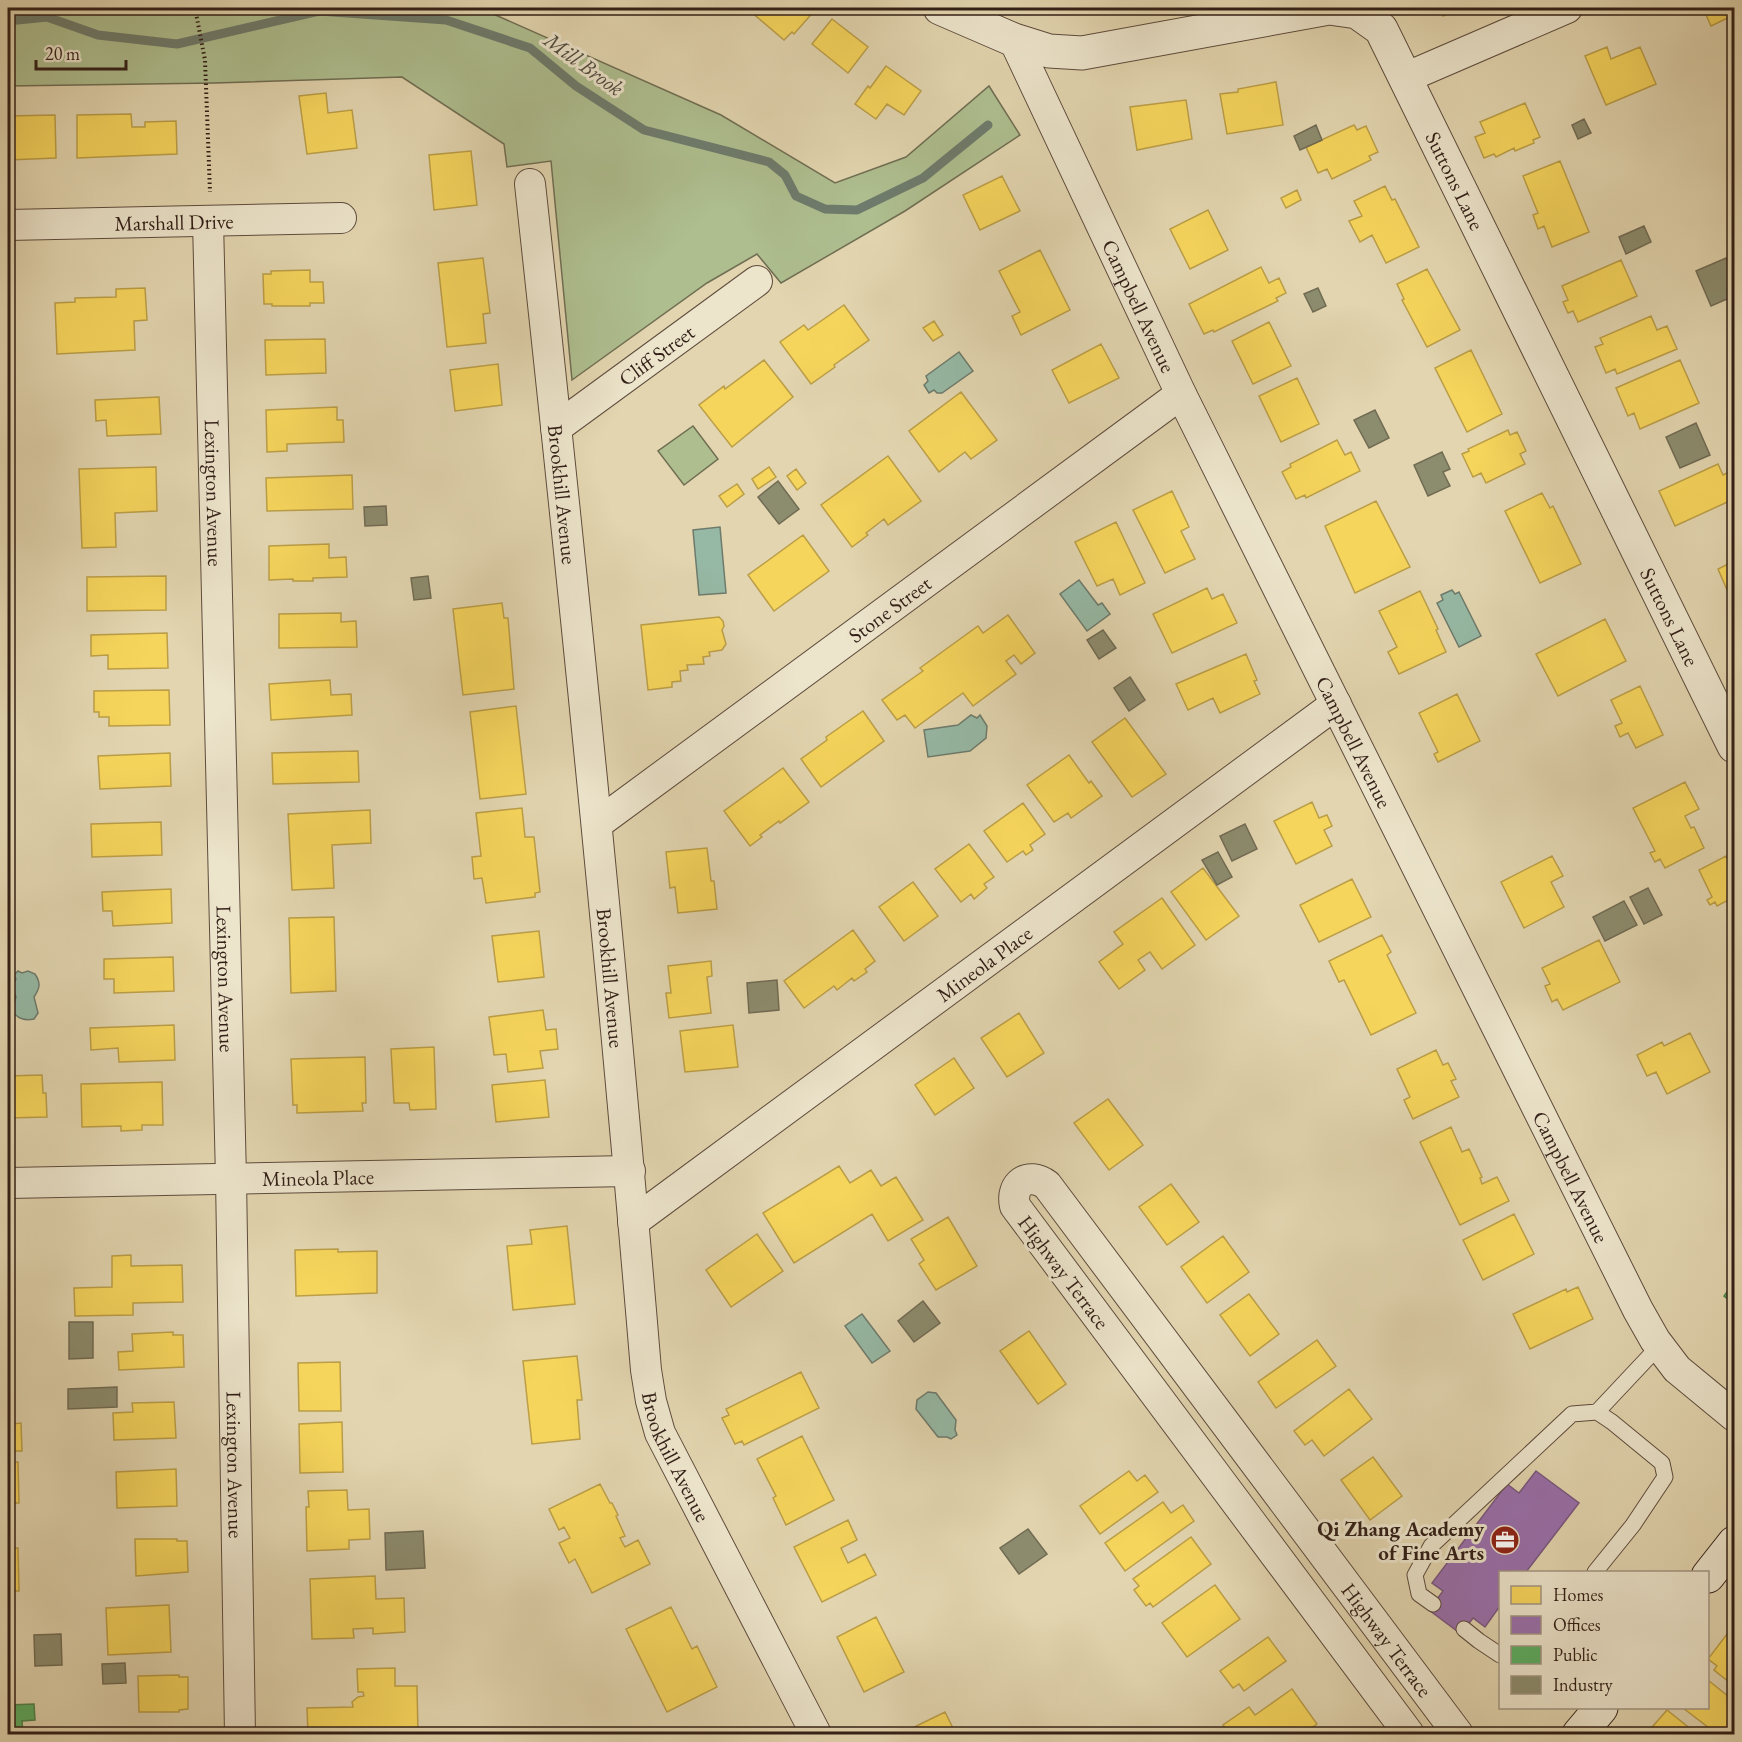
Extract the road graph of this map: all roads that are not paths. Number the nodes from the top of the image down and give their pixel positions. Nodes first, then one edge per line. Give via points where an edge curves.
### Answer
1 (940, 8) edge
2 (1567, 8) edge
3 (1014, 40) junction
4 (1405, 78) junction
5 (530, 183) dead end
6 (209, 207) junction
7 (340, 218) dead end
8 (8, 225) edge
9 (757, 282) dead end
10 (1181, 394) junction
11 (556, 428) junction
12 (1336, 704) junction
13 (1734, 746) edge
14 (597, 824) junction
15 (630, 1171) junction
16 (231, 1178) junction
17 (8, 1183) edge
18 (633, 1222) junction
19 (1659, 1346) junction
20 (1597, 1412) junction
21 (1734, 1416) edge
22 (1272, 1486) junction
23 (1241, 1510) junction
24 (1734, 1543) edge
25 (1596, 1571) edge
26 (1709, 1574) edge
27 (1433, 1604) dead end
28 (1464, 1629) dead end
29 (1499, 1654) edge
30 (1599, 1709) edge
31 (240, 1734) edge
32 (816, 1734) edge
33 (1409, 1734) edge
34 (1458, 1734) edge
35 (1580, 1734) edge

1 - 3 street, Suttons Lane
2 - 4 street
3 - 4 street, Suttons Lane via 1049,51 1082,52 1329,8 1357,12 1382,28
3 - 10 street, Campbell Avenue
4 - 13 street, Suttons Lane
5 - 11 street, Brookhill Avenue
6 - 7 street, Marshall Drive
6 - 8 street, Marshall Drive
6 - 16 street, Lexington Avenue
9 - 11 street, Cliff Street
10 - 12 street, Campbell Avenue
10 - 14 street, Stone Street
11 - 14 street, Brookhill Avenue
12 - 18 street, Mineola Place
12 - 19 street, Campbell Avenue
14 - 15 street, Brookhill Avenue
15 - 16 street, Mineola Place
15 - 18 street, Brookhill Avenue
16 - 17 street, Mineola Place
16 - 31 street, Lexington Avenue
18 - 32 street, Brookhill Avenue via 646,1370 660,1432
19 - 20 lane
19 - 21 street, Campbell Avenue via 1677,1369
20 - 25 lane via 1662,1463 1665,1477
20 - 27 lane via 1572,1414 1431,1546 1415,1575 1419,1594
22 - 23 street
22 - 23 street, Highway Terrace via 1047,1185 1034,1179 1018,1184 1014,1190 1015,1206
22 - 34 street, Highway Terrace
23 - 33 street, Highway Terrace
24 - 26 street
28 - 29 lane
30 - 35 street

